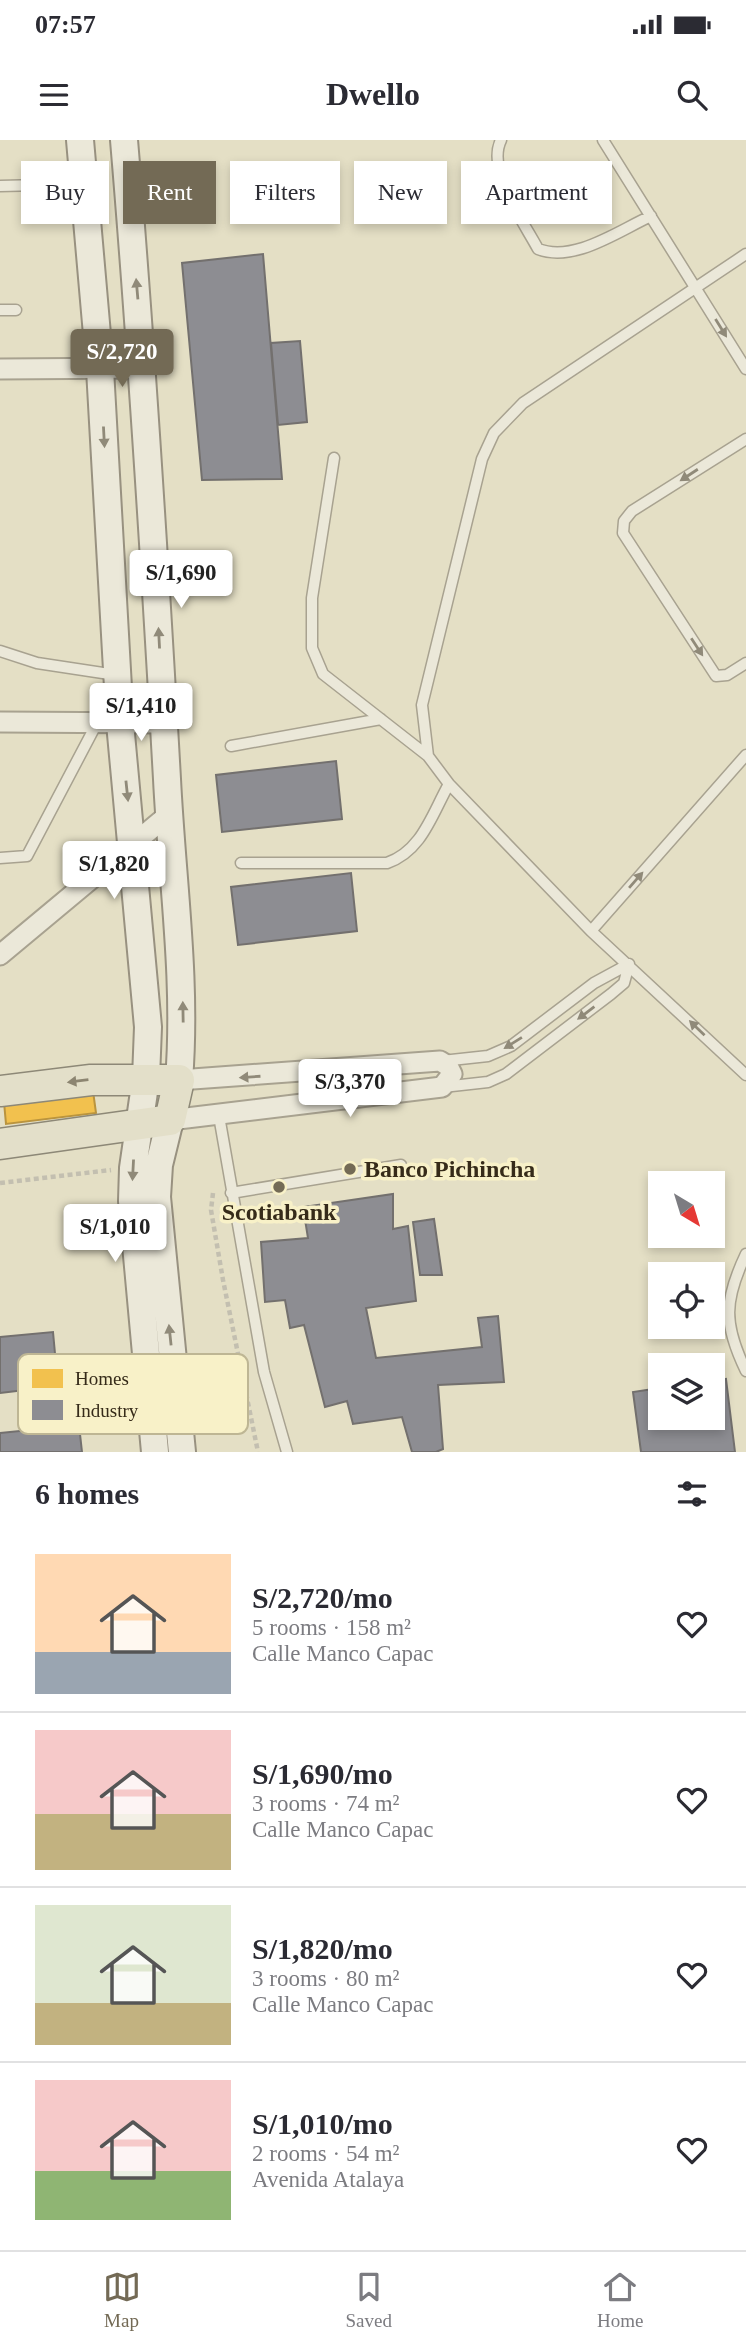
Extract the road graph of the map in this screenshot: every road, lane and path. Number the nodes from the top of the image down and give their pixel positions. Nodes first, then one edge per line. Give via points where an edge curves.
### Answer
1 (80, 140) edge
2 (124, 140) edge
3 (501, 140) edge
4 (603, 140) edge
5 (81, 161) edge
6 (21, 185) edge
7 (0, 186) edge
8 (651, 216) junction
9 (86, 224) edge
10 (746, 254) edge
11 (696, 287) junction
12 (0, 310) edge
13 (16, 310) dead end
14 (143, 368) junction
15 (0, 369) edge
16 (100, 369) junction
17 (746, 369) edge
18 (746, 439) edge
19 (334, 458) dead end
20 (0, 651) edge
21 (746, 663) edge
22 (117, 675) junction
23 (381, 719) junction
24 (0, 722) edge
25 (108, 722) junction
26 (164, 723) junction
27 (231, 746) dead end
28 (428, 755) junction
29 (746, 755) edge
30 (449, 784) junction
31 (168, 815) junction
32 (132, 845) junction
33 (0, 858) edge
34 (242, 863) dead end
35 (591, 931) junction
36 (0, 955) edge
37 (629, 964) junction
38 (440, 1061) junction
39 (304, 1073) junction
40 (746, 1076) edge
41 (146, 1078) junction
42 (179, 1080) junction
43 (442, 1087) junction
44 (0, 1091) edge
45 (307, 1104) junction
46 (219, 1116) junction
47 (170, 1120) junction
48 (139, 1124) junction
49 (0, 1144) edge
50 (225, 1156) junction
51 (401, 1165) dead end
52 (133, 1168) junction
53 (0, 1183) edge
54 (231, 1193) junction
55 (746, 1254) edge
56 (146, 1354) edge
57 (172, 1354) edge
58 (239, 1354) edge
59 (746, 1371) edge
60 (248, 1401) edge
61 (153, 1434) edge
62 (180, 1434) edge
63 (155, 1452) edge
64 (182, 1452) edge
65 (258, 1452) edge
66 (288, 1452) edge

1 - 5 main road
14 -> 2 main road
3 - 8 lane via 496,149 497,170 538,249 551,254 578,250
4 - 8 lane
6 - 7 lane
8 - 11 lane
9 - 16 main road
10 - 11 lane
11 -> 17 lane
11 - 28 lane via 523,403 494,433 482,459 422,705
12 - 13 lane
14 - 16 street
26 -> 14 main road
15 - 16 street
16 -> 22 main road
18 -> 21 lane via 632,511 624,521 623,533 716,676
19 - 23 lane via 312,598 312,648 323,674
20 - 22 lane via 37,663
22 - 25 main road
23 - 27 lane
23 - 28 lane
24 - 25 street
25 - 26 street
25 -> 32 main road
25 - 33 lane via 27,856
26 - 31 main road
28 - 30 lane
35 -> 29 lane
30 - 34 lane via 406,856 387,863
30 - 35 lane
31 - 32 street
42 -> 31 main road via 183,1000
32 - 36 street
32 - 41 main road via 148,1027
35 - 37 lane
37 -> 38 lane via 594,983 511,1046 488,1056
40 -> 37 lane
37 -> 43 lane via 624,983 506,1074 488,1082
38 - 39 street
38 - 43 street via 452,1074
39 -> 42 street
39 - 45 street
41 - 42 main road
41 -> 44 main road
41 - 48 main road
42 - 47 main road
43 - 45 street
45 - 46 street
46 - 47 street
46 - 50 lane
47 - 48 main road
57 -> 47 main road via 157,1197
48 - 49 main road
48 - 52 main road
50 - 54 lane
50 - 58 path via 214,1184 211,1210
51 - 54 lane
52 - 53 path
52 -> 56 main road
54 - 66 lane via 264,1372
55 - 59 lane via 731,1285 727,1315 733,1344
60 - 65 path
61 -> 63 main road
64 -> 62 main road

